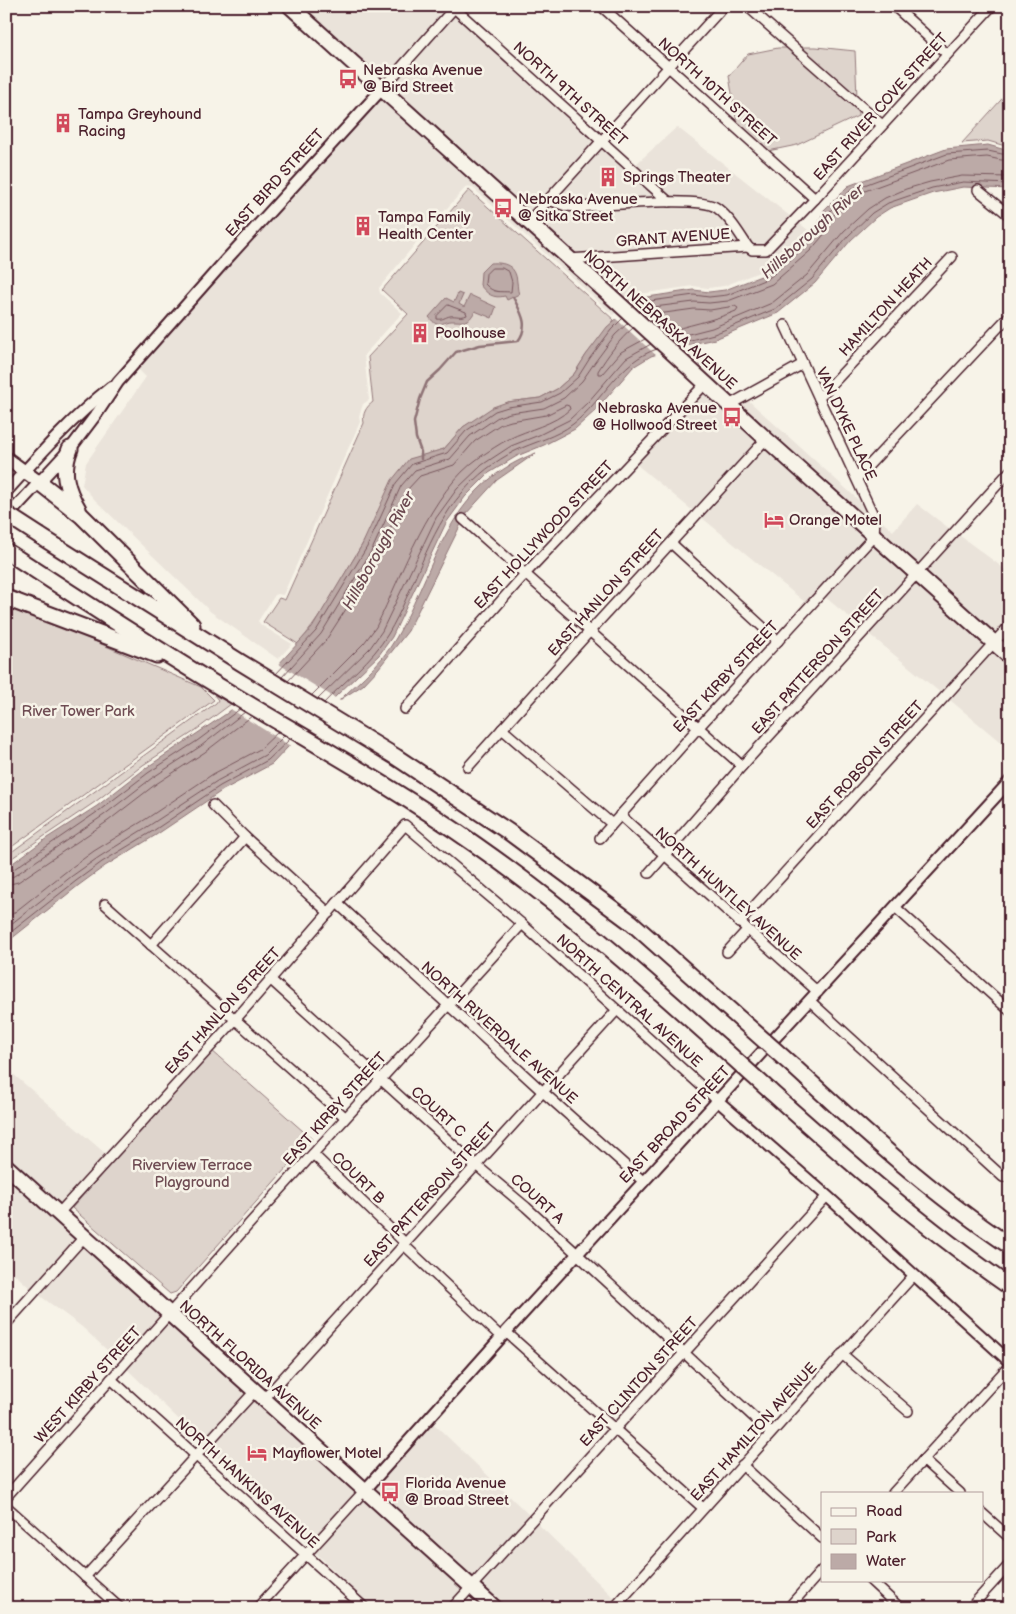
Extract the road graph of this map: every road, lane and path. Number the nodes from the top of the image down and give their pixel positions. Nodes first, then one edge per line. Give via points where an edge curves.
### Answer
1 (290, 6) edge
2 (601, 6) edge
3 (724, 6) edge
4 (747, 6) edge
5 (894, 6) edge
6 (992, 6) edge
7 (454, 7) edge
8 (947, 54) junction
9 (668, 67) junction
10 (382, 89) junction
11 (882, 125) junction
12 (602, 141) junction
13 (978, 190) dead end
14 (815, 199) junction
15 (549, 200) junction
16 (669, 202) junction
17 (1010, 216) edge
18 (528, 222) junction
19 (748, 247) junction
20 (952, 257) dead end
21 (569, 259) junction
22 (1010, 314) edge
23 (785, 325) dead end
24 (803, 364) junction
25 (118, 382) junction
26 (706, 383) junction
27 (819, 398) junction
28 (729, 405) junction
29 (766, 438) junction
30 (70, 449) junction
31 (6, 458) edge
32 (24, 471) junction
33 (1010, 471) edge
34 (857, 478) junction
35 (39, 482) junction
36 (6, 492) edge
37 (6, 514) edge
38 (81, 515) junction
39 (6, 518) edge
40 (463, 519) dead end
41 (874, 536) junction
42 (671, 543) junction
43 (12, 555) edge
44 (525, 574) junction
45 (917, 574) junction
46 (6, 598) edge
47 (1010, 626) edge
48 (590, 630) junction
49 (778, 641) junction
50 (995, 643) junction
51 (213, 645) junction
52 (1010, 657) edge
53 (185, 666) junction
54 (405, 708) dead end
55 (698, 728) junction
56 (502, 729) junction
57 (742, 766) junction
58 (468, 767) dead end
59 (1010, 781) edge
60 (213, 805) dead end
61 (620, 815) junction
62 (612, 824) junction
63 (405, 825) joint
64 (245, 837) junction
65 (600, 838) dead end
66 (664, 856) junction
67 (649, 873) dead end
68 (338, 903) junction
69 (104, 904) dead end
70 (895, 907) junction
71 (328, 914) junction
72 (740, 923) junction
73 (522, 924) junction
74 (747, 930) junction
75 (151, 945) junction
76 (727, 952) dead end
77 (270, 980) junction
78 (818, 992) junction
79 (810, 1001) junction
80 (448, 1005) junction
81 (1008, 1006) edge
82 (617, 1010) junction
83 (235, 1020) junction
84 (381, 1078) junction
85 (543, 1092) junction
86 (718, 1101) junction
87 (346, 1117) junction
88 (313, 1154) junction
89 (476, 1165) junction
90 (6, 1166) edge
91 (1010, 1170) edge
92 (644, 1182) junction
93 (827, 1196) junction
94 (59, 1213) junction
95 (85, 1236) junction
96 (404, 1244) junction
97 (1010, 1246) edge
98 (578, 1254) junction
99 (914, 1275) junction
100 (1010, 1288) edge
101 (170, 1313) junction
102 (6, 1324) edge
103 (504, 1334) junction
104 (684, 1352) junction
105 (842, 1354) junction
106 (1010, 1363) edge
107 (111, 1379) junction
108 (260, 1395) junction
109 (908, 1411) dead end
110 (614, 1429) junction
111 (771, 1433) junction
112 (197, 1456) junction
113 (923, 1460) junction
114 (742, 1465) junction
115 (365, 1490) junction
116 (894, 1492) edge
117 (959, 1492) edge
118 (6, 1497) edge
119 (6, 1506) edge
120 (703, 1508) junction
121 (984, 1515) edge
122 (821, 1537) edge
123 (1010, 1538) edge
124 (306, 1554) junction
125 (1010, 1564) edge
126 (821, 1571) edge
127 (86, 1577) junction
128 (872, 1582) edge
129 (471, 1586) junction
130 (120, 1608) edge
131 (257, 1608) edge
132 (365, 1608) edge
133 (452, 1608) edge
134 (495, 1608) edge
135 (614, 1608) edge
136 (788, 1608) edge
137 (900, 1608) edge
138 (970, 1608) edge

1 - 10 main road, NORTH NEBRASKA AVENUE
2 - 9 street, NORTH 10TH STREET
3 - 9 street
4 - 11 street
5 - 8 street
6 - 8 street, EAST RIVER COVE STREET
7 - 10 street, EAST BIRD STREET
7 - 12 street, NORTH 9TH STREET
8 - 11 street, EAST RIVER COVE STREET
9 - 12 street
9 - 14 street, NORTH 10TH STREET
10 - 18 main road, NORTH NEBRASKA AVENUE
10 - 25 street, EAST BIRD STREET
11 - 14 street, EAST RIVER COVE STREET
12 - 15 street
12 - 16 street, NORTH 9TH STREET
13 - 17 street
14 - 19 street, EAST RIVER COVE STREET via 766,250
15 - 16 street via 578,207
15 - 18 street
16 - 19 street via 692,201 715,206
18 - 21 main road, NORTH NEBRASKA AVENUE
19 - 21 street, GRANT AVENUE
20 - 27 street, HAMILTON HEATH
21 - 26 main road, NORTH NEBRASKA AVENUE
22 - 34 street
23 - 24 street, VAN DYKE PLACE
24 - 27 street, VAN DYKE PLACE
24 - 28 street
25 - 30 street, EAST BIRD STREET
25 - 32 street, EAST BIRD STREET via 90,403
26 - 28 main road, NORTH NEBRASKA AVENUE
26 - 44 street, EAST HOLLYWOOD STREET
27 - 34 street, VAN DYKE PLACE
28 - 29 main road, NORTH NEBRASKA AVENUE
29 - 41 main road, NORTH NEBRASKA AVENUE
29 - 42 street, EAST HANLON STREET
30 - 35 street, EAST BIRD STREET
30 - 38 highway via 65,469 66,486
31 - 32 main road
32 - 35 main road
32 - 36 street, EAST BIRD STREET
33 - 45 street, EAST PATTERSON STREET
34 - 41 street, VAN DYKE PLACE via 875,519
35 - 38 highway
35 - 39 street, EAST BIRD STREET
37 - 51 highway, bridge
38 - 51 highway
40 - 44 street
41 - 45 main road, NORTH NEBRASKA AVENUE
41 - 49 street, EAST KIRBY STREET
42 - 48 street, EAST HANLON STREET
42 - 49 street
43 - 53 highway
44 - 48 street
44 - 54 street, EAST HOLLYWOOD STREET
45 - 50 main road, NORTH NEBRASKA AVENUE
45 - 57 street, EAST PATTERSON STREET
46 - 53 highway
47 - 50 street, EAST ROBSON STREET
48 - 55 street
48 - 56 street, EAST HANLON STREET
49 - 55 street, EAST KIRBY STREET
50 - 52 main road, NORTH NEBRASKA AVENUE
50 - 72 street, EAST ROBSON STREET
51 - 97 highway, bridge via 440,785 632,923 926,1184
53 - 100 highway, bridge via 380,781 524,880 644,977 925,1226
55 - 57 street
55 - 61 street, EAST KIRBY STREET
56 - 58 street, EAST HANLON STREET
56 - 62 street
57 - 66 street, EAST PATTERSON STREET
59 - 70 street, EAST BROAD STREET
60 - 64 street
61 - 62 street, EAST KIRBY STREET
61 - 66 street, NORTH HUNTLEY AVENUE
62 - 65 street, EAST KIRBY STREET
63 - 68 street, EAST HANLON STREET
63 - 73 street, NORTH CENTRAL AVENUE
64 - 71 street
64 - 75 street
66 - 67 street, EAST PATTERSON STREET
66 - 72 street, NORTH HUNTLEY AVENUE
68 - 71 street, EAST HANLON STREET
68 - 80 street, NORTH RIVERDALE AVENUE
69 - 75 street
70 - 78 street, EAST BROAD STREET
70 - 81 street
71 - 77 street, EAST HANLON STREET
72 - 74 street, NORTH HUNTLEY AVENUE
73 - 80 street, EAST KIRBY STREET
73 - 82 street, NORTH CENTRAL AVENUE
74 - 76 street
74 - 78 street, NORTH HUNTLEY AVENUE
75 - 83 street
77 - 83 street, EAST HANLON STREET
77 - 84 street, COURT C
78 - 79 street, EAST BROAD STREET
79 - 86 street, EAST BROAD STREET
79 - 91 street via 1003,1177
80 - 84 street, EAST KIRBY STREET
80 - 85 street, NORTH RIVERDALE AVENUE
82 - 85 street, EAST PATTERSON STREET
82 - 86 street, NORTH CENTRAL AVENUE
83 - 87 street
83 - 94 street, EAST HANLON STREET
84 - 87 street, EAST KIRBY STREET
84 - 89 street, COURT C
85 - 89 street, EAST PATTERSON STREET
85 - 92 street, NORTH RIVERDALE AVENUE
86 - 92 street, EAST BROAD STREET
86 - 93 street, NORTH CENTRAL AVENUE
87 - 88 street, EAST KIRBY STREET
88 - 96 street, COURT B
88 - 101 street, EAST KIRBY STREET
89 - 96 street, EAST PATTERSON STREET
89 - 98 street, COURT A
90 - 94 main road, NORTH FLORIDA AVENUE
92 - 98 street, EAST BROAD STREET
93 - 99 street, NORTH CENTRAL AVENUE
93 - 104 street, EAST CLINTON STREET
94 - 95 main road, NORTH FLORIDA AVENUE
95 - 101 main road, NORTH FLORIDA AVENUE
95 - 102 street
96 - 103 street, COURT B
96 - 108 street, EAST PATTERSON STREET
98 - 103 street, EAST BROAD STREET
98 - 104 street, COURT A
99 - 105 street, EAST HAMILTON AVENUE
99 - 106 street, NORTH CENTRAL AVENUE
101 - 107 street, WEST KIRBY STREET
101 - 108 main road, NORTH FLORIDA AVENUE
103 - 110 street, COURT B
103 - 115 street, EAST BROAD STREET
104 - 110 street, EAST CLINTON STREET
104 - 111 street, COURT A
105 - 109 street
105 - 111 street, EAST HAMILTON AVENUE
106 - 113 street
107 - 112 street, NORTH HANKINS AVENUE
107 - 118 street, WEST KIRBY STREET
108 - 112 street, EAST PATTERSON STREET
108 - 115 main road, NORTH FLORIDA AVENUE
110 - 120 street, COURT B
110 - 129 street, EAST CLINTON STREET
111 - 114 street, EAST HAMILTON AVENUE
112 - 124 street, NORTH HANKINS AVENUE
112 - 127 street, EAST PATTERSON STREET
113 - 116 street
113 - 117 street
114 - 120 street, EAST HAMILTON AVENUE
114 - 122 street
115 - 124 street
115 - 129 main road, NORTH FLORIDA AVENUE
119 - 127 street
120 - 135 street, EAST HAMILTON AVENUE
121 - 123 street
124 - 131 street
124 - 132 street, NORTH HANKINS AVENUE
125 - 138 street
126 - 136 street
127 - 130 street
128 - 137 street
129 - 133 street, EAST CLINTON STREET
129 - 134 main road, NORTH FLORIDA AVENUE

